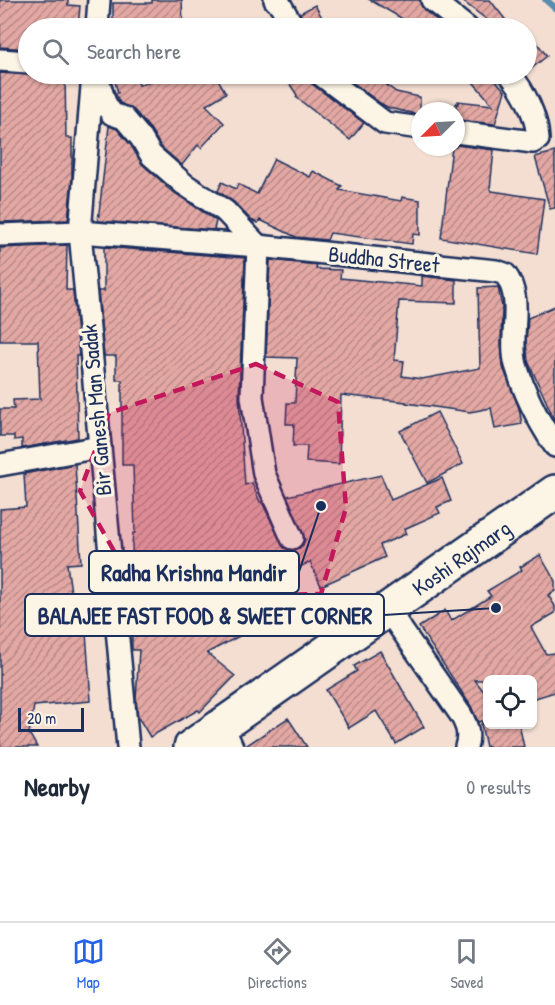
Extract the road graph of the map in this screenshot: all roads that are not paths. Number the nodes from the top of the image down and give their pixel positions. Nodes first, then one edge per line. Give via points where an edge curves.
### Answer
1 (99, 0) edge
2 (275, 0) edge
3 (432, 0) edge
4 (98, 18) edge
5 (288, 18) edge
6 (454, 18) edge
7 (0, 60) edge
8 (18, 61) edge
9 (94, 84) edge
10 (98, 84) edge
11 (333, 84) edge
12 (518, 84) edge
13 (411, 127) edge
14 (465, 133) edge
15 (80, 232) junction
16 (0, 235) edge
17 (258, 246) junction
18 (555, 446) edge
19 (100, 447) junction
20 (0, 465) edge
21 (555, 492) edge
22 (292, 538) dead end
23 (387, 609) junction
24 (227, 736) edge
25 (128, 747) edge
26 (191, 747) edge
27 (466, 747) edge

1 - 4 street
2 - 5 street
3 - 6 street
7 - 8 street
9 - 15 street, Bir Ganesh Man Sadak
10 - 17 street via 112,114 124,118 151,155 184,184 225,211
11 - 13 street via 385,123
12 - 14 street via 538,139 533,142
15 - 16 street, Buddha Street
15 - 17 street, Buddha Street
15 - 19 street, Bir Ganesh Man Sadak
17 - 18 street, Buddha Street via 505,274 514,289 515,364 534,410
17 - 22 street via 252,397 264,474
19 - 20 street
19 - 25 street, Bir Ganesh Man Sadak
21 - 23 main road, Koshi Rajmarg
23 - 24 main road, Koshi Rajmarg
23 - 27 street via 461,715 469,738
24 - 26 main road, Koshi Rajmarg

